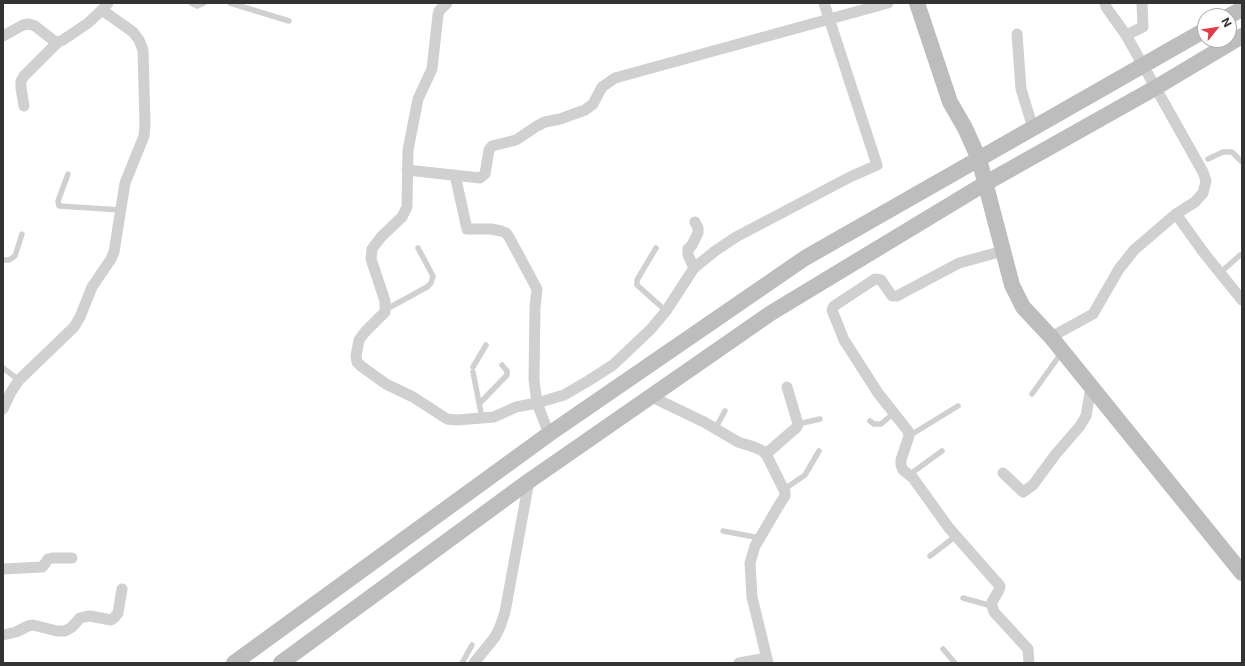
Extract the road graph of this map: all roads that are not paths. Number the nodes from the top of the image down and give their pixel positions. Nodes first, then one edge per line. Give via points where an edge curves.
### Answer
1 (191, 3) edge
2 (204, 3) edge
3 (230, 3) edge
4 (447, 3) edge
5 (824, 3) edge
6 (888, 3) edge
7 (917, 3) edge
8 (1105, 3) edge
9 (1142, 3) edge
10 (105, 7) edge
11 (829, 19) junction
12 (290, 22) dead end
13 (1017, 34) dead end
14 (1126, 34) junction
15 (1197, 35) edge
16 (3, 36) edge
17 (1242, 36) edge
18 (58, 42) junction
19 (1143, 66) junction
20 (1155, 88) junction
21 (24, 106) dead end
22 (1033, 128) junction
23 (979, 159) junction
24 (1203, 161) junction
25 (1242, 162) edge
26 (407, 170) junction
27 (68, 174) dead end
28 (455, 175) junction
29 (986, 183) junction
30 (121, 210) junction
31 (1176, 214) junction
32 (695, 222) dead end
33 (22, 234) dead end
34 (418, 248) dead end
35 (656, 248) dead end
36 (1003, 251) junction
37 (1240, 255) dead end
38 (3, 260) edge
39 (694, 268) junction
40 (1220, 273) junction
41 (1241, 298) edge
42 (385, 310) junction
43 (666, 311) junction
44 (1051, 337) junction
45 (486, 345) dead end
46 (1062, 352) junction
47 (502, 365) dead end
48 (3, 368) edge
49 (19, 380) junction
50 (787, 387) dead end
51 (1091, 387) junction
52 (1032, 394) dead end
53 (652, 397) junction
54 (537, 403) junction
55 (479, 404) junction
56 (958, 406) dead end
57 (3, 408) edge
58 (725, 411) dead end
59 (895, 413) junction
60 (482, 418) junction
61 (820, 419) dead end
62 (870, 421) dead end
63 (798, 424) junction
64 (716, 429) junction
65 (549, 434) junction
66 (909, 436) junction
67 (819, 451) dead end
68 (942, 451) dead end
69 (766, 454) junction
70 (1003, 473) dead end
71 (909, 475) junction
72 (529, 482) junction
73 (783, 490) junction
74 (723, 531) dead end
75 (956, 536) junction
76 (760, 538) junction
77 (930, 556) dead end
78 (72, 558) dead end
79 (3, 569) edge
80 (1242, 573) edge
81 (122, 589) dead end
82 (963, 598) dead end
83 (992, 606) junction
84 (3, 635) edge
85 (472, 645) dead end
86 (943, 649) dead end
87 (768, 661) edge
88 (234, 663) edge
89 (280, 663) edge
90 (462, 663) edge
91 (474, 663) edge
92 (739, 663) edge
93 (955, 663) edge
94 (1029, 663) edge

1 - 2 lane via 197,6
3 - 12 lane
4 - 26 street via 438,15 432,69 418,99 408,150
5 - 11 street
6 - 11 street
7 - 23 street via 950,102
8 - 14 street
9 - 14 street via 1142,27
10 - 18 street via 82,28
10 - 30 street via 133,32 143,50 144,136 126,179
11 - 28 street via 615,78 602,87 593,104 585,110 545,122 516,140 492,146 483,176 477,178
11 - 39 street via 877,165 736,237 715,250
13 - 22 street via 1022,89
14 - 19 street
15 - 19 street
16 - 18 street via 29,24
17 - 20 street
18 - 21 street via 21,81
19 - 20 street
19 - 22 street
20 - 24 street
20 - 29 street
22 - 23 street
23 - 29 street
23 - 65 street via 806,258
24 - 25 lane via 1223,152 1232,152
24 - 31 street via 1206,181 1203,194
26 - 28 street
26 - 42 street via 405,212 380,237 372,249 371,259 385,301
27 - 30 lane via 58,201 59,206
28 - 54 street via 467,229 491,229 506,233 537,289 534,361
29 - 36 street
29 - 53 street via 771,313
30 - 49 street via 114,252 92,287 80,317 74,327
31 - 40 street
31 - 44 street via 1134,250 1119,268 1093,314
32 - 39 street via 698,233 688,249
33 - 38 lane via 15,256
34 - 42 lane via 433,276 431,283
35 - 43 lane via 637,284
36 - 44 street via 1012,285 1023,306
36 - 59 street via 959,263 897,296 892,296 877,278 834,306 832,310 844,340 878,393
37 - 40 lane
39 - 43 street
40 - 41 street
42 - 60 street via 360,340 357,362 386,384 413,397 447,419
43 - 54 street via 613,365 564,396
44 - 46 street
45 - 55 lane via 473,370
46 - 51 street
46 - 52 lane
47 - 55 lane via 507,375
48 - 49 lane
49 - 57 street
50 - 63 street
51 - 70 street via 1086,416 1033,485 1023,492
51 - 80 street
53 - 64 street
53 - 72 street
54 - 60 street via 494,417
54 - 65 street
55 - 60 lane
56 - 66 lane
58 - 64 lane
59 - 62 lane via 881,424
59 - 66 street via 906,426
61 - 63 lane
63 - 69 street
64 - 69 street
65 - 88 street
66 - 71 street via 901,465
67 - 73 lane via 805,475
68 - 71 lane
69 - 73 street
71 - 75 street
72 - 89 street
72 - 91 street via 505,612 495,637
73 - 76 street via 785,496
74 - 76 lane
75 - 77 lane
75 - 83 street via 1000,586
76 - 87 street via 750,563 752,597
78 - 79 street via 48,559 42,567
81 - 84 street via 118,613 110,620 90,616 80,618 65,631 33,625
82 - 83 lane
83 - 94 street via 994,612 1028,649
85 - 90 lane
86 - 93 lane
87 - 92 street

